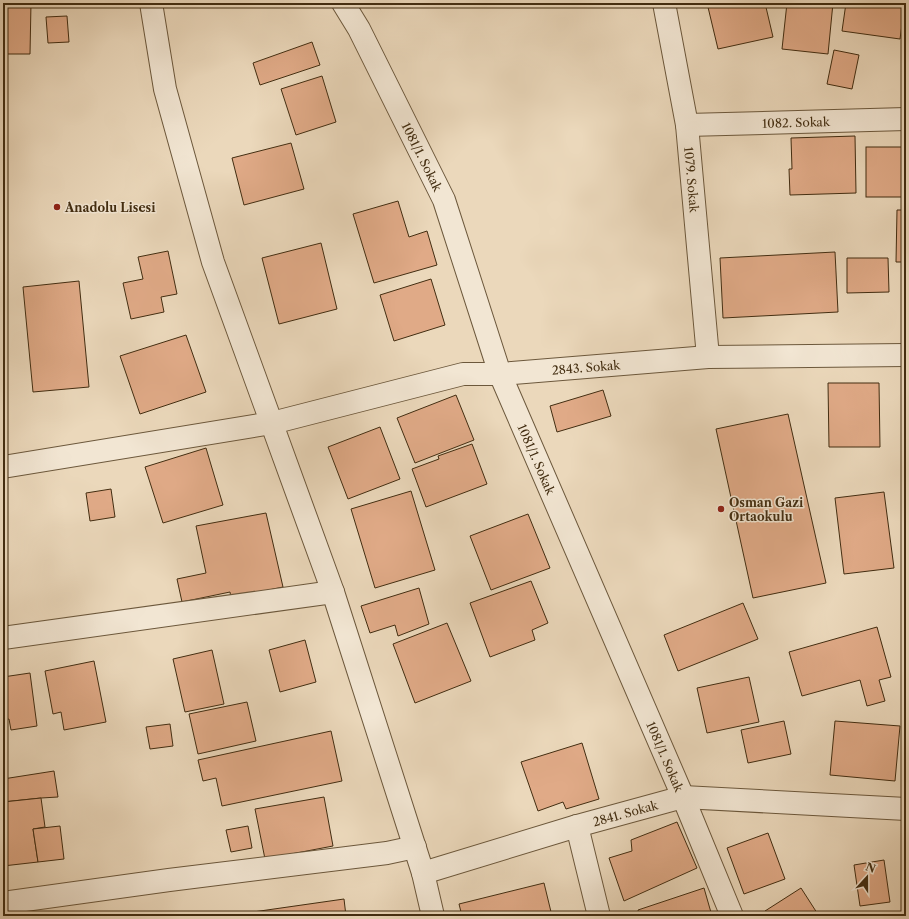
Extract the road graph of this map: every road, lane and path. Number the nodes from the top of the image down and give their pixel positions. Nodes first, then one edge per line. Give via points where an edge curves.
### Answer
1 (151, 3) edge
2 (343, 3) edge
3 (664, 3) edge
4 (906, 120) edge
5 (687, 125) junction
6 (906, 355) edge
7 (708, 358) junction
8 (500, 374) junction
9 (272, 423) junction
10 (3, 466) edge
11 (333, 592) junction
12 (3, 638) edge
13 (682, 797) junction
14 (906, 809) edge
15 (577, 826) junction
16 (415, 847) junction
17 (423, 873) junction
18 (3, 903) edge
19 (433, 916) edge
20 (599, 916) edge
21 (732, 916) edge

1 - 9 street via 165,89 213,262
2 - 8 street, 1081/1. Sokak via 444,200
3 - 5 street, 1079. Sokak
4 - 5 street, 1082. Sokak
5 - 7 street, 1079. Sokak
6 - 7 street, 2843. Sokak
7 - 8 street, 2843. Sokak
8 - 9 street, 2843. Sokak via 463,374
8 - 13 street, 1081/1. Sokak
9 - 10 street, 2843. Sokak
9 - 11 street
11 - 12 street
11 - 16 street
13 - 14 street, 2841. Sokak
13 - 15 street, 2841. Sokak
13 - 21 street, 1081/1. Sokak
15 - 17 street, 2841. Sokak
15 - 20 street
16 - 17 street
16 - 18 street via 387,853
17 - 19 street

